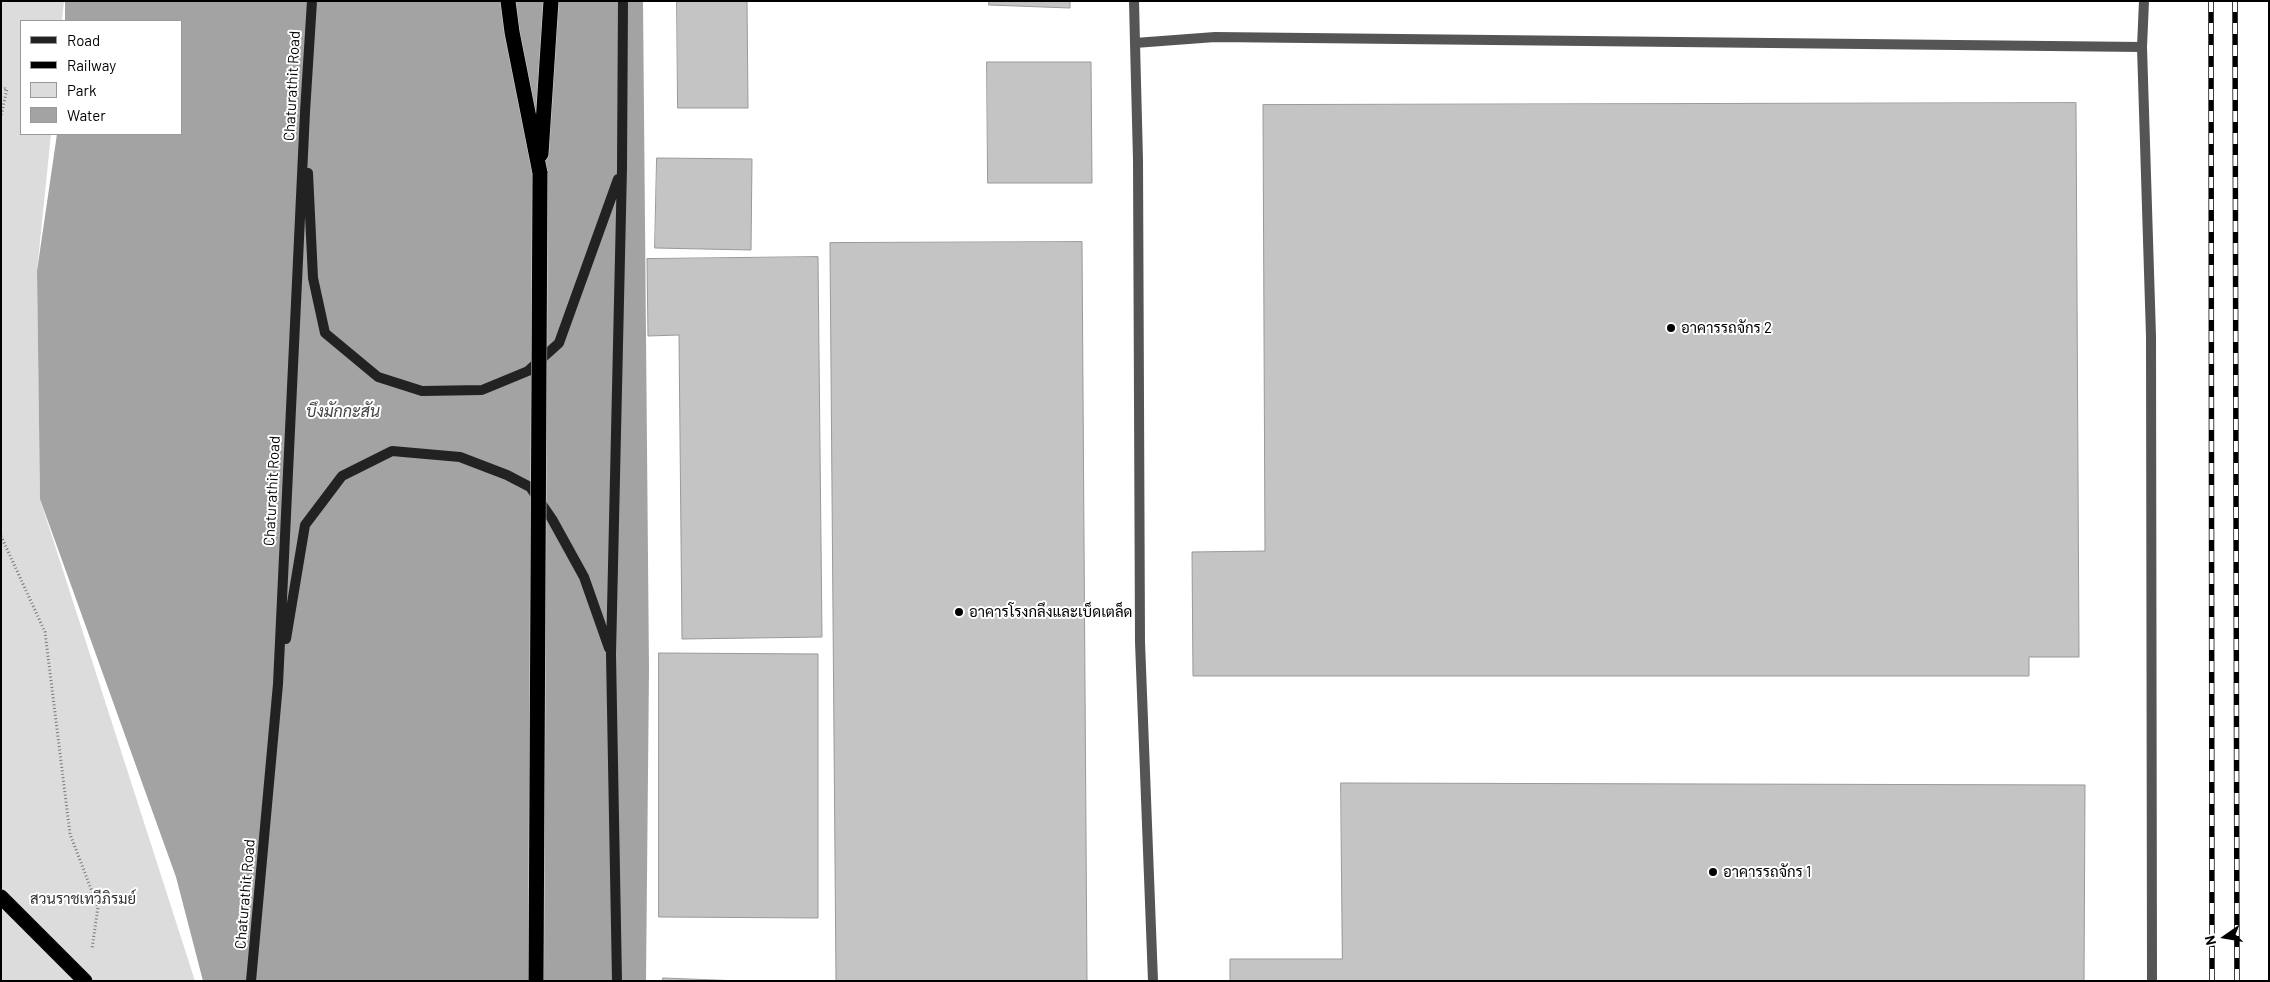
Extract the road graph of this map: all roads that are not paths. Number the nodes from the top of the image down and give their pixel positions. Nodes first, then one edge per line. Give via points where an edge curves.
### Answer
1 (312, 1) edge
2 (508, 1) edge
3 (551, 1) edge
4 (623, 1) edge
5 (1134, 1) edge
6 (2144, 1) edge
7 (1135, 43) junction
8 (2142, 46) junction
9 (305, 112) junction
10 (622, 168) junction
11 (540, 173) junction
12 (611, 654) junction
13 (278, 684) junction
14 (1, 897) edge
15 (85, 981) edge
16 (251, 981) edge
17 (536, 981) edge
18 (617, 981) edge
19 (1153, 981) edge
20 (2152, 981) edge

1 - 9 main road, Chaturathit Road
2 - 11 highway
3 - 11 highway
4 - 10 main road
5 - 7 lane
6 - 8 lane
7 - 8 lane via 1215,37
7 - 19 lane via 1140,642
8 - 20 lane via 2151,346
9 - 10 main road via 313,278 325,333 378,377 422,391 482,390 528,371 559,343
9 - 13 main road, Chaturathit Road
10 - 12 main road
11 - 17 highway, bridge
12 - 13 main road, bridge via 584,577 530,487 460,457 392,451 342,476 305,526
12 - 18 main road
13 - 16 main road, Chaturathit Road
14 - 15 highway, bridge

